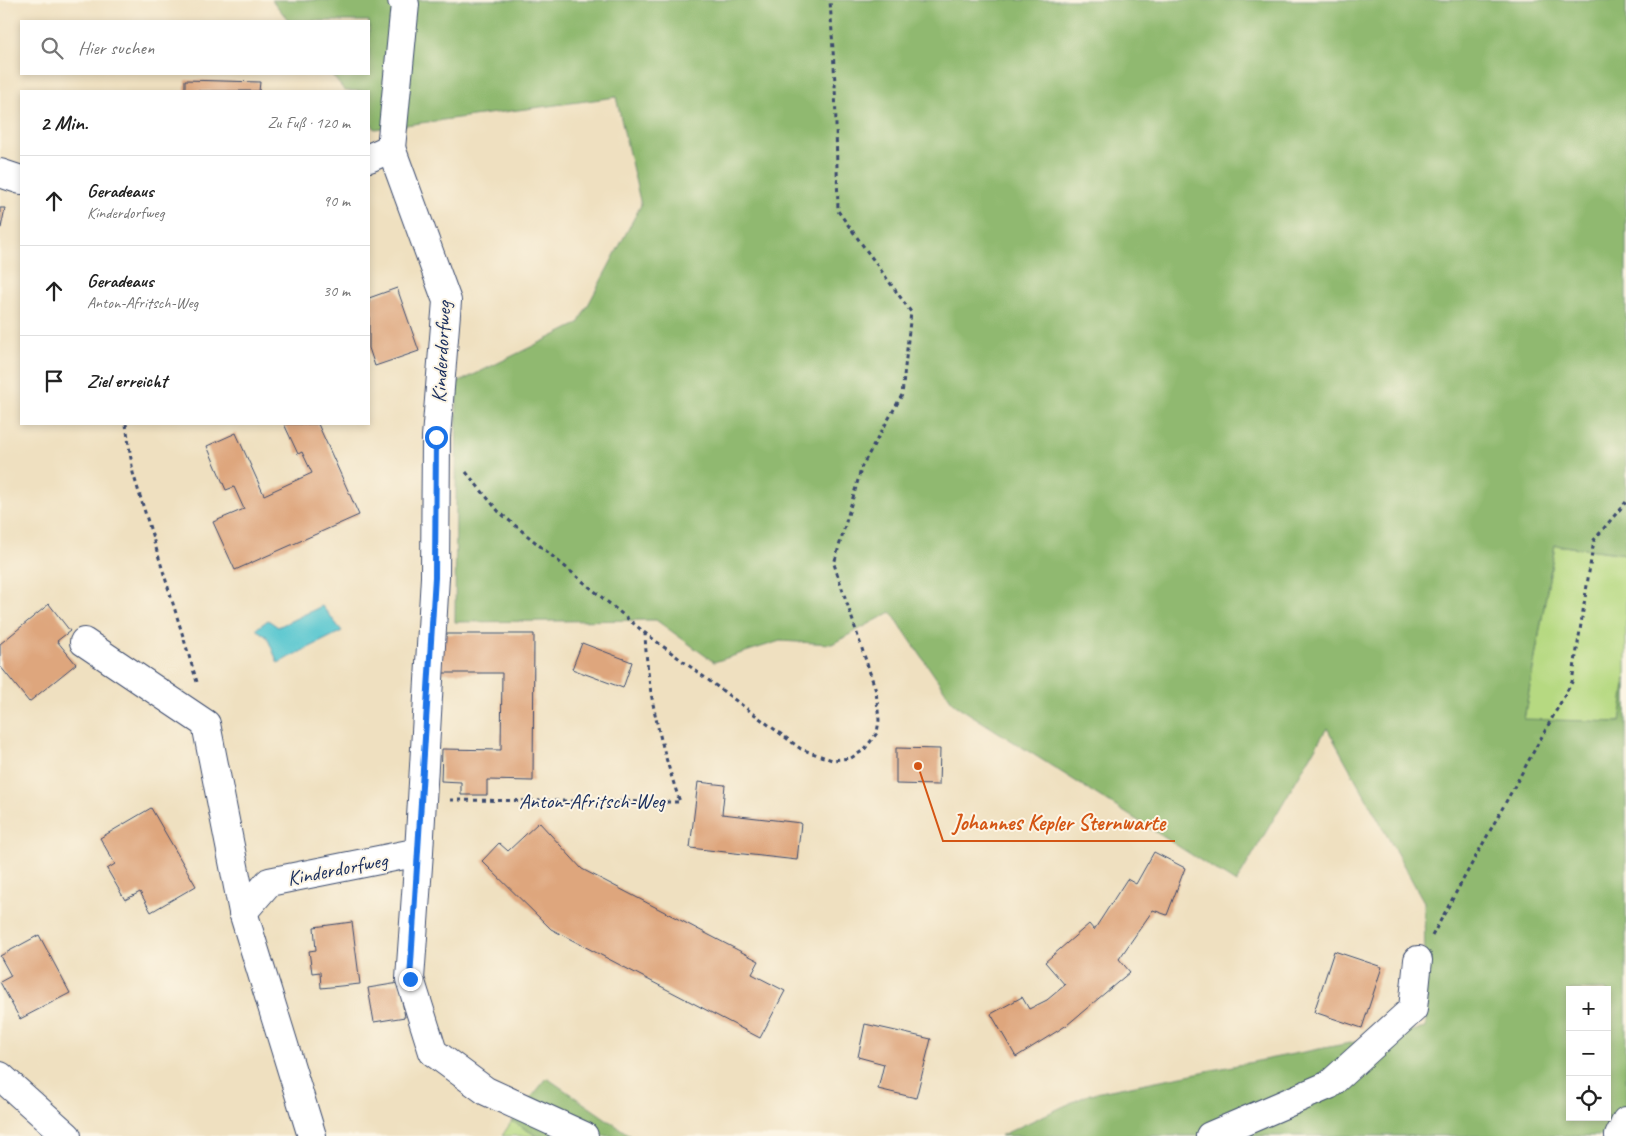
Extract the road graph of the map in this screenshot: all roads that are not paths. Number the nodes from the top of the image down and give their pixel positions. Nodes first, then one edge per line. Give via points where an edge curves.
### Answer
1 (402, 0) edge
2 (380, 153) edge
3 (0, 173) edge
4 (20, 180) edge
5 (84, 642) dead end
6 (418, 852) junction
7 (243, 912) junction
8 (1418, 960) road end
9 (0, 1076) edge
10 (1626, 1121) edge
11 (67, 1136) edge
12 (312, 1136) edge
13 (584, 1136) edge
14 (1210, 1136) edge
15 (1619, 1136) edge

1 - 2 street via 405,4
2 - 6 street, Kinderdorfweg via 447,301 436,437 435,577
3 - 4 street
5 - 7 street via 206,724
6 - 7 street, Kinderdorfweg via 269,882
6 - 13 street via 410,979 433,1052 486,1091
7 - 12 street
8 - 14 street via 1413,1009 1330,1085
9 - 11 street
10 - 15 street

